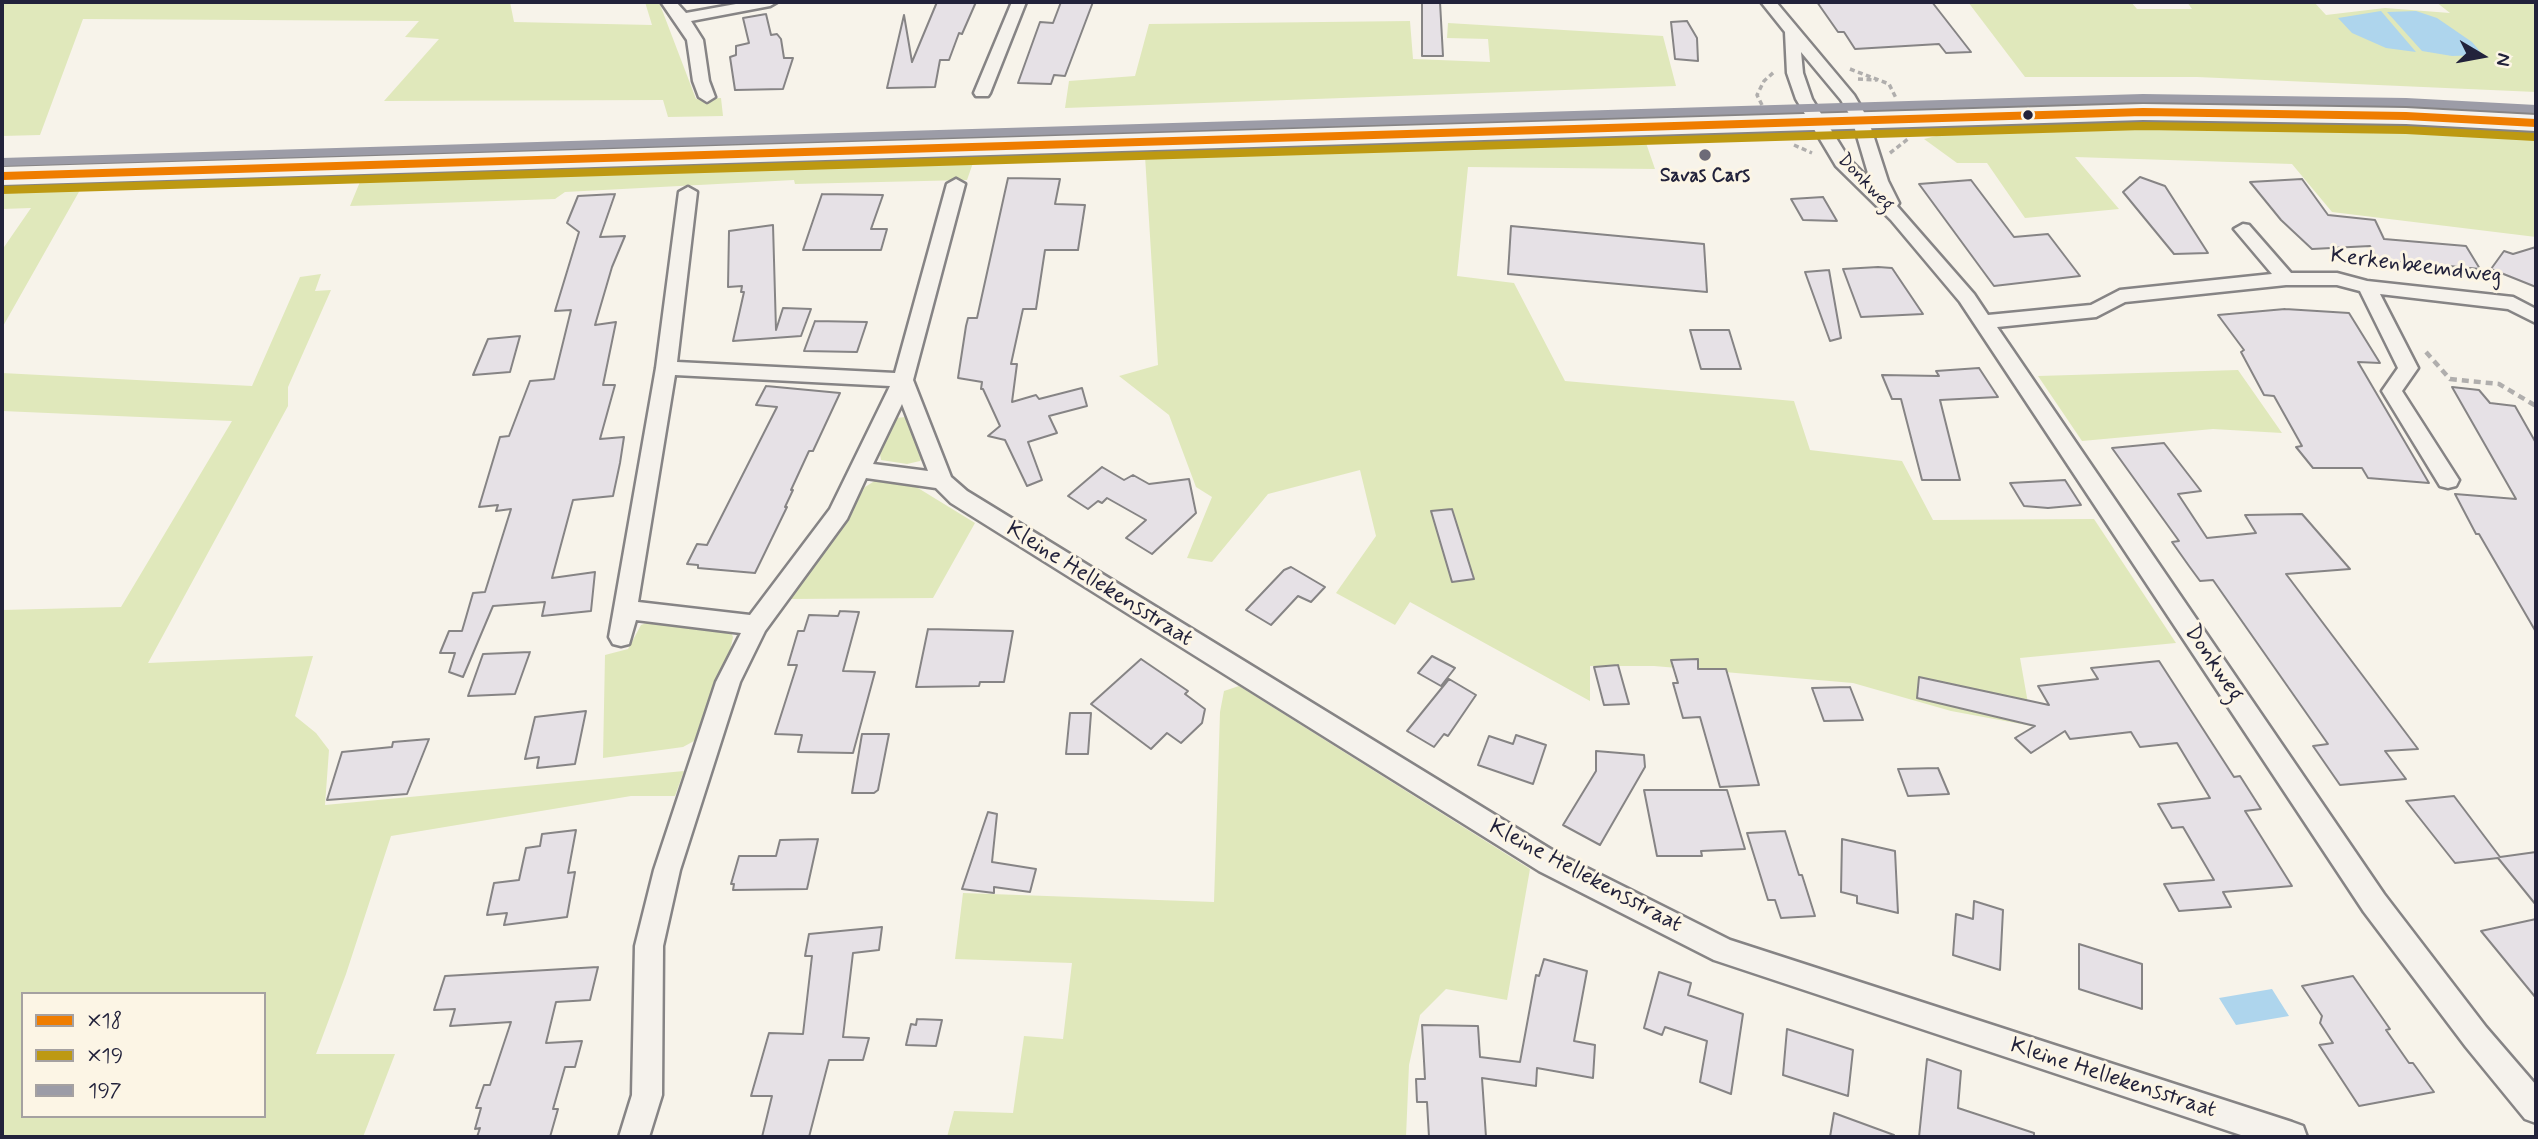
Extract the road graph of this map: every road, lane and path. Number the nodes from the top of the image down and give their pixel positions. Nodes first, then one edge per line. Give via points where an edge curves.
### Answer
1 (668, 2) edge
2 (770, 2) edge
3 (1019, 2) edge
4 (1768, 2) edge
5 (682, 18) junction
6 (1792, 33) junction
7 (1846, 67) dead end
8 (982, 93) dead end
9 (707, 97) dead end
10 (2536, 102) edge
11 (1901, 107) junction
12 (1854, 109) junction
13 (1810, 110) junction
14 (2536, 123) edge
15 (2, 153) edge
16 (1889, 161) dead end
17 (2, 176) edge
18 (956, 184) dead end
19 (688, 192) dead end
20 (1897, 216) junction
21 (2243, 229) dead end
22 (2286, 279) junction
23 (2367, 287) junction
24 (2536, 317) edge
25 (1984, 322) junction
26 (2425, 350) dead end
27 (666, 368) junction
28 (903, 380) junction
29 (2536, 406) edge
30 (862, 470) junction
31 (2448, 480) dead end
32 (942, 481) junction
33 (626, 610) junction
34 (757, 625) junction
35 (621, 637) dead end
36 (2536, 1108) edge
37 (634, 1137) edge
38 (2292, 1137) edge

1 - 5 street
2 - 5 street
3 - 8 street
4 - 6 street, Donkweg
5 - 9 street via 695,40
6 - 12 street, Donkweg via 1830,74
6 - 13 street, Donkweg via 1796,74
7 - 11 path via 1889,84
10 - 11 highway via 2189,90
11 - 12 highway
11 - 14 highway
11 - 16 path via 1914,131 1891,153
12 - 13 highway
12 - 20 street, Donkweg via 1879,181
13 - 15 highway
13 - 17 highway
13 - 20 street, Donkweg via 1842,162
18 - 28 street
19 - 27 street
20 - 25 street, Donkweg via 1950,275
21 - 22 street
22 - 23 street, Kerkenbeemdweg via 2337,279
22 - 25 street, Kerkenbeemdweg via 2120,296 2096,312
23 - 24 street, Kerkenbeemdweg via 2514,303
23 - 31 street via 2408,368 2392,391
25 - 36 street, Donkweg via 2374,903
26 - 29 path via 2450,379 2499,384
27 - 28 street
27 - 33 street
28 - 30 street
28 - 32 street, Kleine Hellekensstraat
30 - 32 street
30 - 34 street via 839,513
32 - 38 street, Kleine Hellekensstraat via 959,497 1548,862 1724,951
33 - 34 street
33 - 35 street
34 - 37 street via 728,682 667,870 649,946 647,1095

